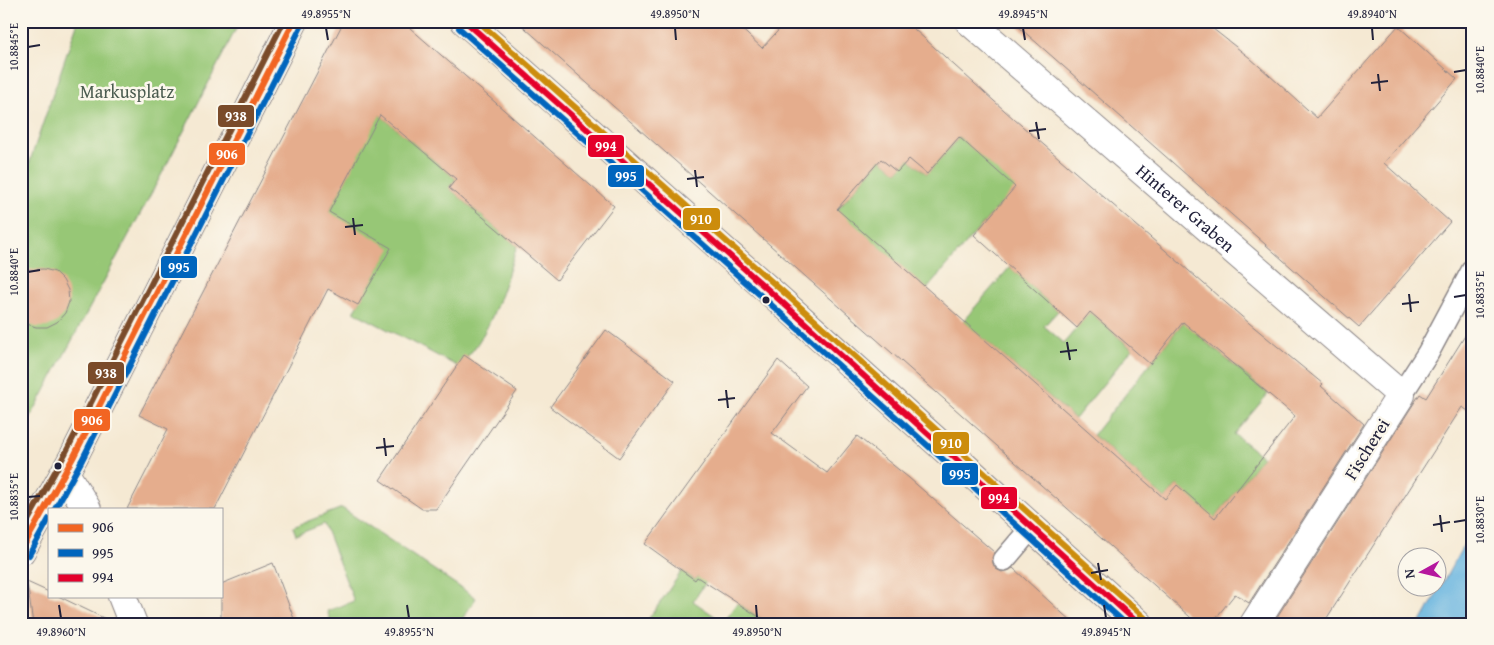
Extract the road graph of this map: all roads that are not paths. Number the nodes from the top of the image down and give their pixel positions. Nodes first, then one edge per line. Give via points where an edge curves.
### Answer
1 (294, 21) edge
2 (465, 21) edge
3 (969, 21) edge
4 (1473, 270) edge
5 (1401, 395) junction
6 (65, 473) junction
7 (87, 508) edge
8 (1032, 527) junction
9 (21, 550) edge
10 (1004, 560) dead end
11 (123, 598) edge
12 (133, 624) edge
13 (1139, 624) edge
14 (1254, 624) edge

1 - 6 street
2 - 8 street
3 - 5 street, Hinterer Graben
4 - 5 lane, Fischerei
5 - 14 street, Fischerei
6 - 7 street
6 - 9 street
8 - 10 lane
8 - 13 street
11 - 12 street

